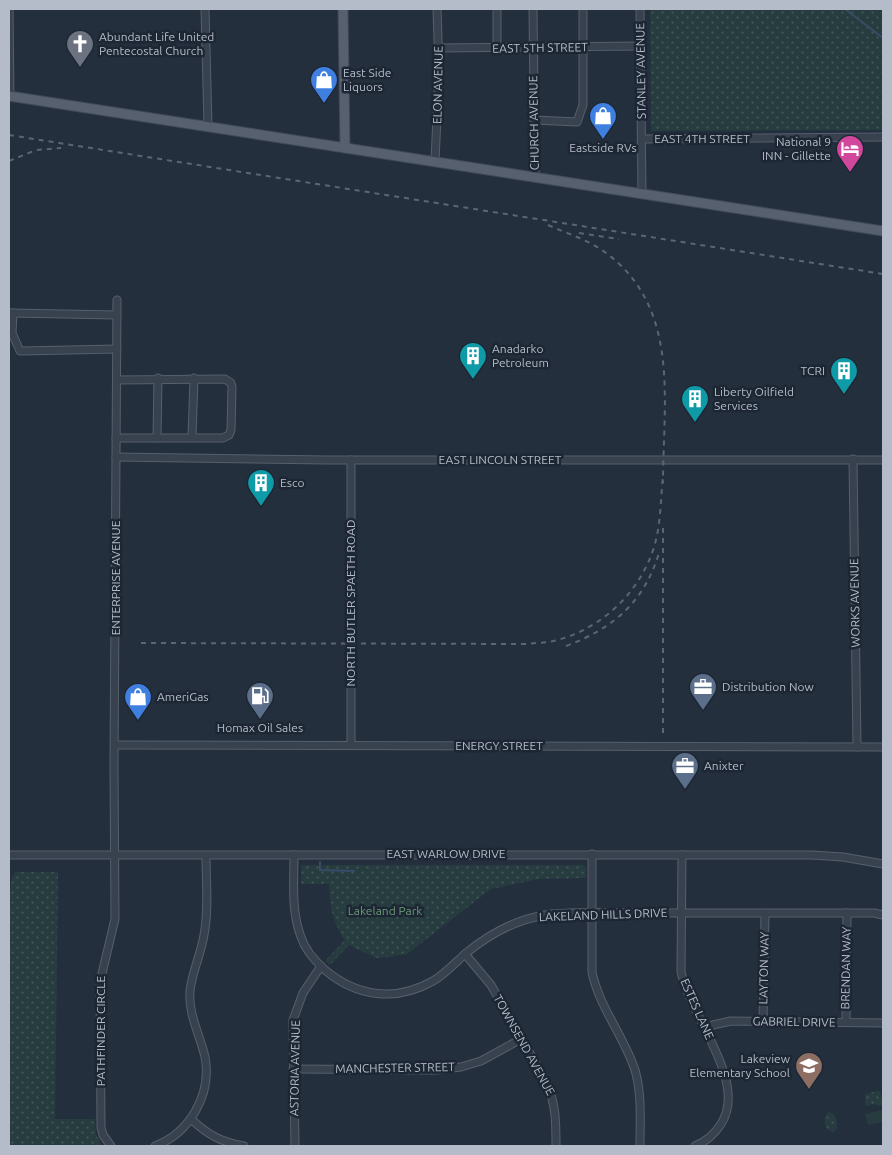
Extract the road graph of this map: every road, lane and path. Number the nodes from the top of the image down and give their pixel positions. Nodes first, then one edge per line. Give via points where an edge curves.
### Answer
1 (9, 9) edge
2 (206, 9) edge
3 (343, 9) edge
4 (437, 9) edge
5 (498, 9) edge
6 (533, 9) edge
7 (583, 9) edge
8 (640, 9) edge
9 (641, 46) junction
10 (533, 47) junction
11 (583, 47) junction
12 (439, 48) junction
13 (497, 48) junction
14 (10, 96) edge
15 (534, 120) junction
16 (208, 126) junction
17 (883, 137) edge
18 (642, 139) junction
19 (345, 148) junction
20 (434, 161) junction
21 (535, 177) junction
22 (642, 194) junction
23 (883, 231) edge
24 (117, 300) dead end
25 (11, 313) edge
26 (117, 315) junction
27 (117, 349) junction
28 (158, 378) junction
29 (194, 378) junction
30 (117, 380) junction
31 (192, 437) junction
32 (116, 438) junction
33 (156, 438) junction
34 (116, 457) junction
35 (351, 460) junction
36 (853, 460) junction
37 (883, 460) edge
38 (116, 745) junction
39 (351, 746) junction
40 (857, 747) junction
41 (883, 747) edge
42 (592, 854) junction
43 (682, 854) junction
44 (9, 855) edge
45 (294, 855) junction
46 (116, 856) junction
47 (206, 856) junction
48 (883, 864) edge
49 (682, 913) junction
50 (847, 913) junction
51 (592, 914) junction
52 (765, 914) junction
53 (883, 915) edge
54 (465, 954) junction
55 (321, 966) junction
56 (763, 1022) junction
57 (846, 1022) junction
58 (883, 1023) edge
59 (706, 1029) junction
60 (521, 1039) junction
61 (293, 1069) junction
62 (190, 1119) junction
63 (110, 1146) edge
64 (155, 1146) edge
65 (244, 1146) edge
66 (295, 1146) edge
67 (556, 1146) edge
68 (640, 1146) edge
69 (695, 1146) edge

1 - 14 street
2 - 16 street
3 - 19 main road
4 - 12 street, ELON AVENUE
5 - 13 street
6 - 10 street, CHURCH AVENUE
7 - 11 street
8 - 9 street, STANLEY AVENUE
9 - 11 street, EAST 5TH STREET
9 - 18 street, STANLEY AVENUE
10 - 11 street, EAST 5TH STREET
10 - 13 street, EAST 5TH STREET
10 - 15 street, CHURCH AVENUE
11 - 15 street via 583,105 577,122
12 - 13 street, EAST 5TH STREET
12 - 20 street, ELON AVENUE
14 - 16 main road
15 - 21 street, CHURCH AVENUE
16 - 19 main road
17 - 18 street, EAST 4TH STREET
18 - 22 street, STANLEY AVENUE
19 - 20 main road
20 - 21 main road
21 - 22 main road
22 - 23 main road
24 - 26 street, ENTERPRISE AVENUE
25 - 26 street
25 - 27 street via 12,333 20,351
26 - 27 street, ENTERPRISE AVENUE
27 - 30 street, ENTERPRISE AVENUE
28 - 29 street
28 - 30 street
28 - 33 street
29 - 31 street
29 - 31 street via 231,382 231,430 223,438
30 - 32 street, ENTERPRISE AVENUE
31 - 33 street
32 - 33 street
32 - 34 street, ENTERPRISE AVENUE
34 - 35 street, EAST LINCOLN STREET
34 - 38 street, ENTERPRISE AVENUE
35 - 36 street, EAST LINCOLN STREET
35 - 39 street, NORTH BUTLER SPAETH ROAD
36 - 37 street, EAST LINCOLN STREET
36 - 40 street, WORKS AVENUE
38 - 39 street, ENERGY STREET
38 - 46 street, ENTERPRISE AVENUE
39 - 40 street, ENERGY STREET
40 - 41 street, ENERGY STREET
42 - 43 street, EAST WARLOW DRIVE
42 - 45 street, EAST WARLOW DRIVE
42 - 51 street
43 - 48 street, EAST WARLOW DRIVE via 812,854
43 - 49 street, ESTES LANE
44 - 46 street, EAST WARLOW DRIVE
45 - 47 street, EAST WARLOW DRIVE
45 - 55 street, LAKELAND HILLS DRIVE via 296,922 310,954
46 - 47 street, EAST WARLOW DRIVE
46 - 63 street, PATHFINDER CIRCLE via 115,919 100,982 101,1126
47 - 62 street via 206,923 190,990 206,1078 199,1106
49 - 51 street, LAKELAND HILLS DRIVE
49 - 52 street, LAKELAND HILLS DRIVE
49 - 59 street, ESTES LANE via 683,984
50 - 52 street, LAKELAND HILLS DRIVE
50 - 53 street, LAKELAND HILLS DRIVE
50 - 57 street, BRENDAN WAY
51 - 54 street, LAKELAND HILLS DRIVE via 526,919 491,934
51 - 68 street via 594,985 635,1070 640,1102
52 - 56 street, LAYTON WAY
54 - 55 street, LAKELAND HILLS DRIVE via 434,981 396,994 356,990
54 - 60 street, TOWNSEND AVENUE via 490,985
55 - 61 street, ASTORIA AVENUE via 303,993 293,1020
56 - 57 street, GABRIEL DRIVE
56 - 59 street, GABRIEL DRIVE via 731,1021
57 - 58 street, GABRIEL DRIVE
59 - 69 street, ESTES LANE via 726,1082 729,1102 726,1117 716,1131 706,1142
60 - 61 street, MANCHESTER STREET via 481,1061 461,1067 435,1070
60 - 67 street, TOWNSEND AVENUE via 554,1100
61 - 66 street, ASTORIA AVENUE
62 - 64 street via 177,1133
62 - 65 street via 203,1131 225,1143

